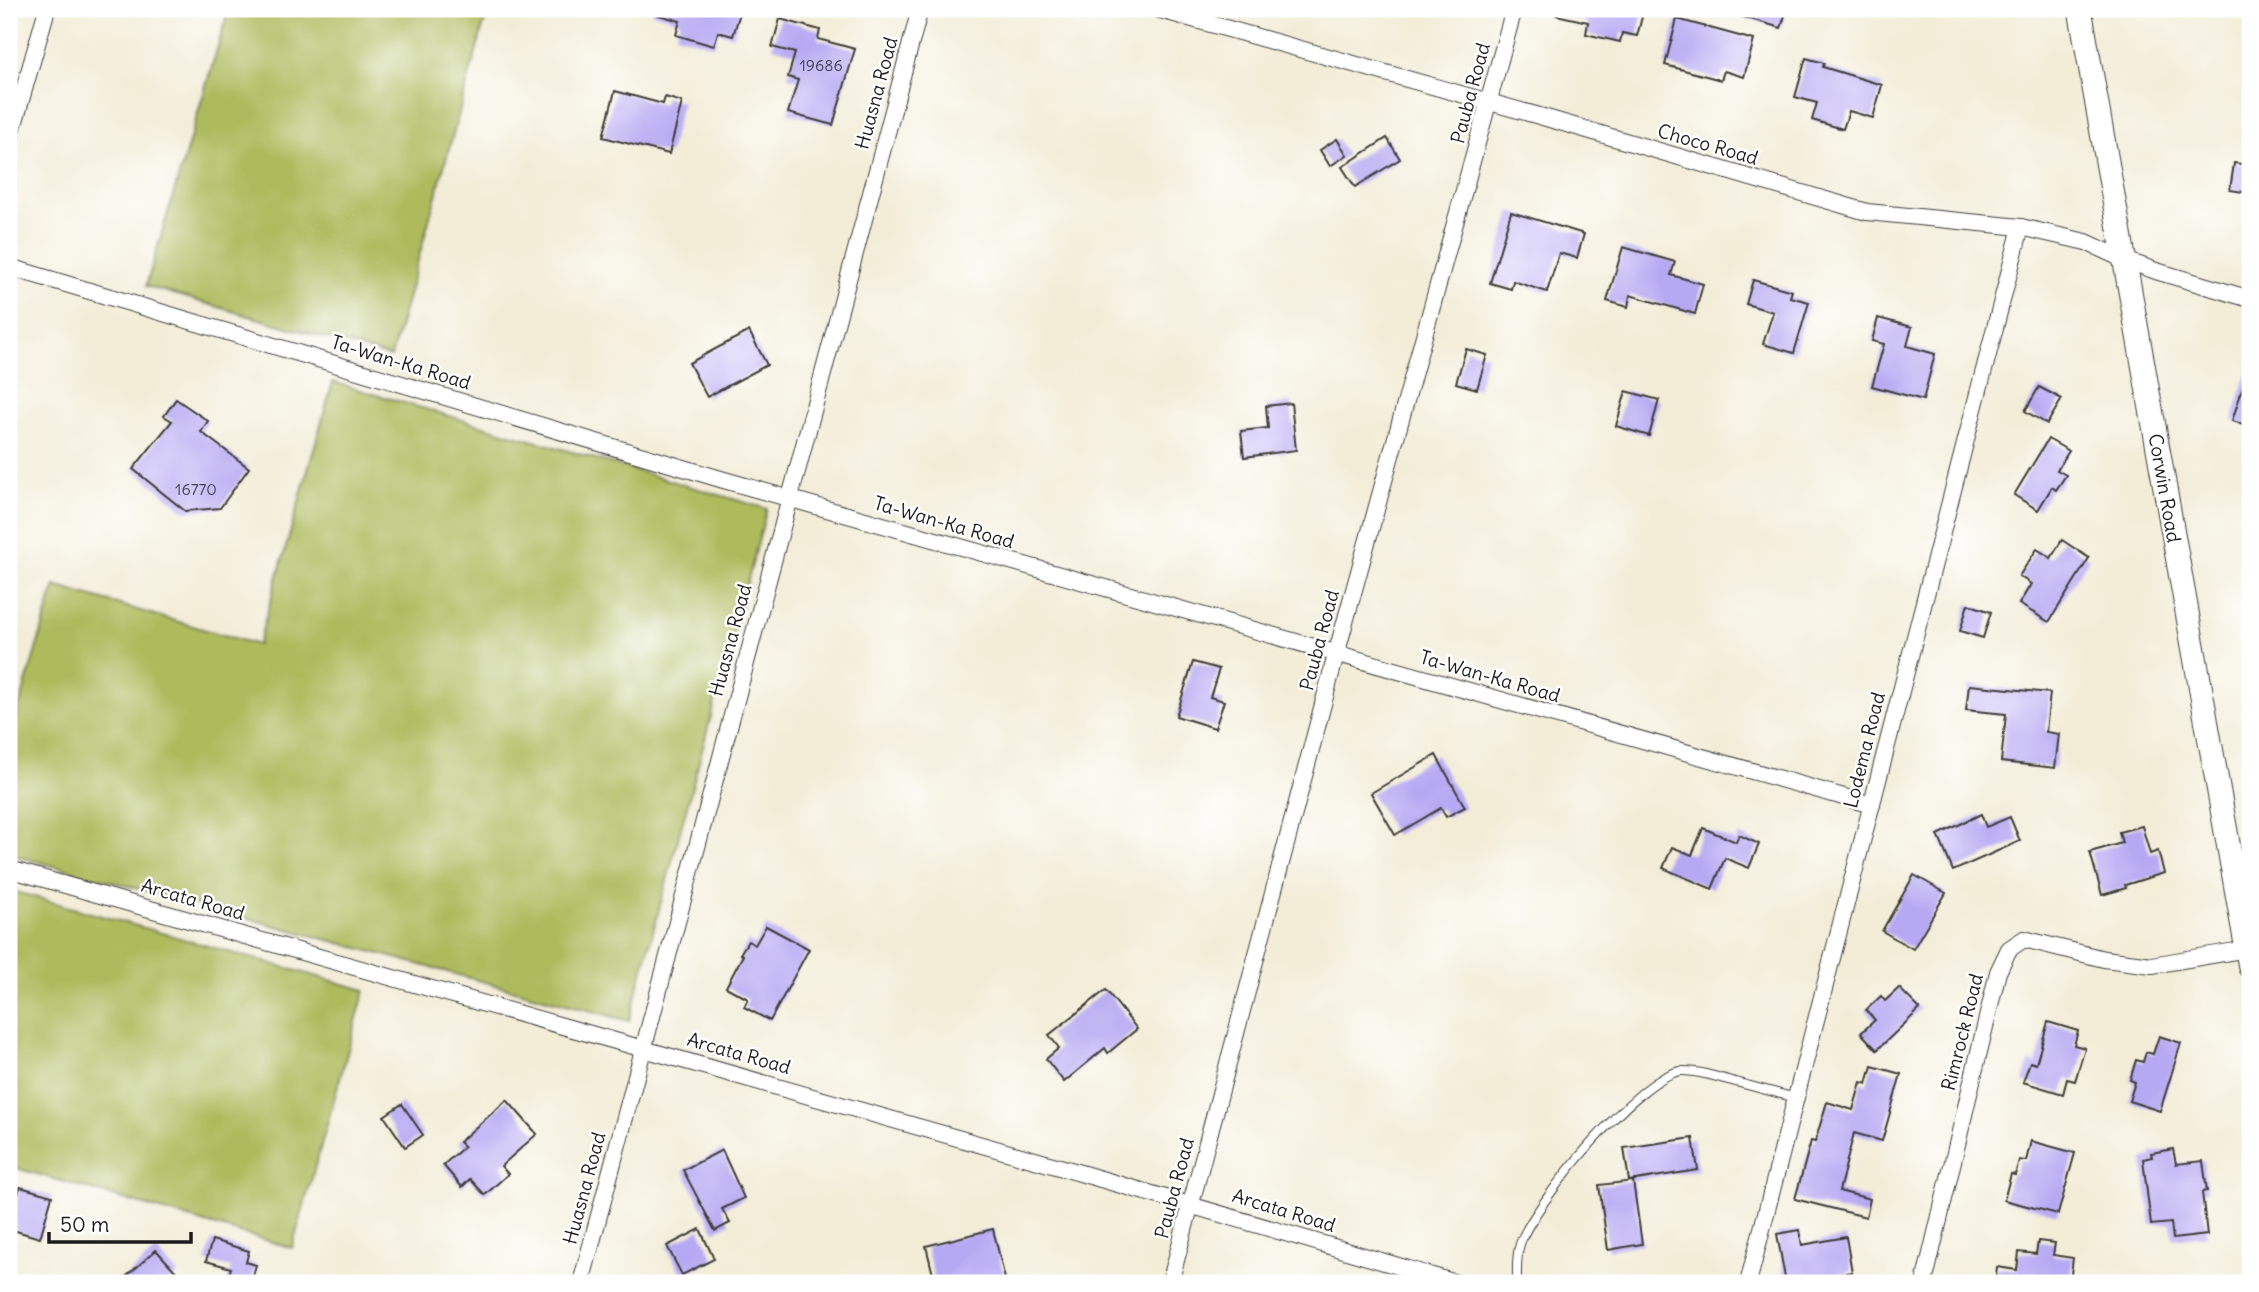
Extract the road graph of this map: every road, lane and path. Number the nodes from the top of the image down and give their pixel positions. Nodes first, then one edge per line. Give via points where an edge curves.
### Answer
1 (47, 9) edge
2 (920, 9) edge
3 (1157, 9) edge
4 (1514, 9) edge
5 (2080, 9) edge
6 (1489, 102) junction
7 (9, 142) edge
8 (2021, 227) junction
9 (2125, 260) junction
10 (9, 267) edge
11 (2250, 299) edge
12 (789, 499) junction
13 (1336, 655) junction
14 (1872, 806) junction
15 (9, 869) edge
16 (2249, 958) edge
17 (643, 1048) junction
18 (1796, 1098) junction
19 (1192, 1205) junction
20 (581, 1283) edge
21 (1170, 1283) edge
22 (1456, 1283) edge
23 (1517, 1283) edge
24 (1748, 1283) edge
25 (1924, 1283) edge

1 - 7 street
2 - 12 street, Huasna Road
3 - 6 street, Choco Road
4 - 6 street, Pauba Road
5 - 9 main road, Corwin Road
6 - 8 street, Choco Road via 1867,212
6 - 13 street, Pauba Road
8 - 9 street, Choco Road via 2086,242
8 - 14 street, Lodema Road
9 - 11 street, Choco Road
9 - 16 main road, Corwin Road
10 - 12 street, Ta-Wan-Ka Road
12 - 13 street, Ta-Wan-Ka Road
12 - 17 street, Huasna Road
13 - 14 street, Ta-Wan-Ka Road
13 - 19 street, Pauba Road
14 - 18 street, Lodema Road
15 - 17 street, Arcata Road
16 - 25 street, Rimrock Road via 2152,965 2104,959 2024,939 2009,950 1998,972
17 - 19 street, Arcata Road
17 - 20 street, Huasna Road
18 - 23 lane via 1700,1073 1670,1073 1657,1081 1635,1097 1554,1186 1521,1241
18 - 24 street, Lodema Road
19 - 21 street, Pauba Road
19 - 22 street, Arcata Road

